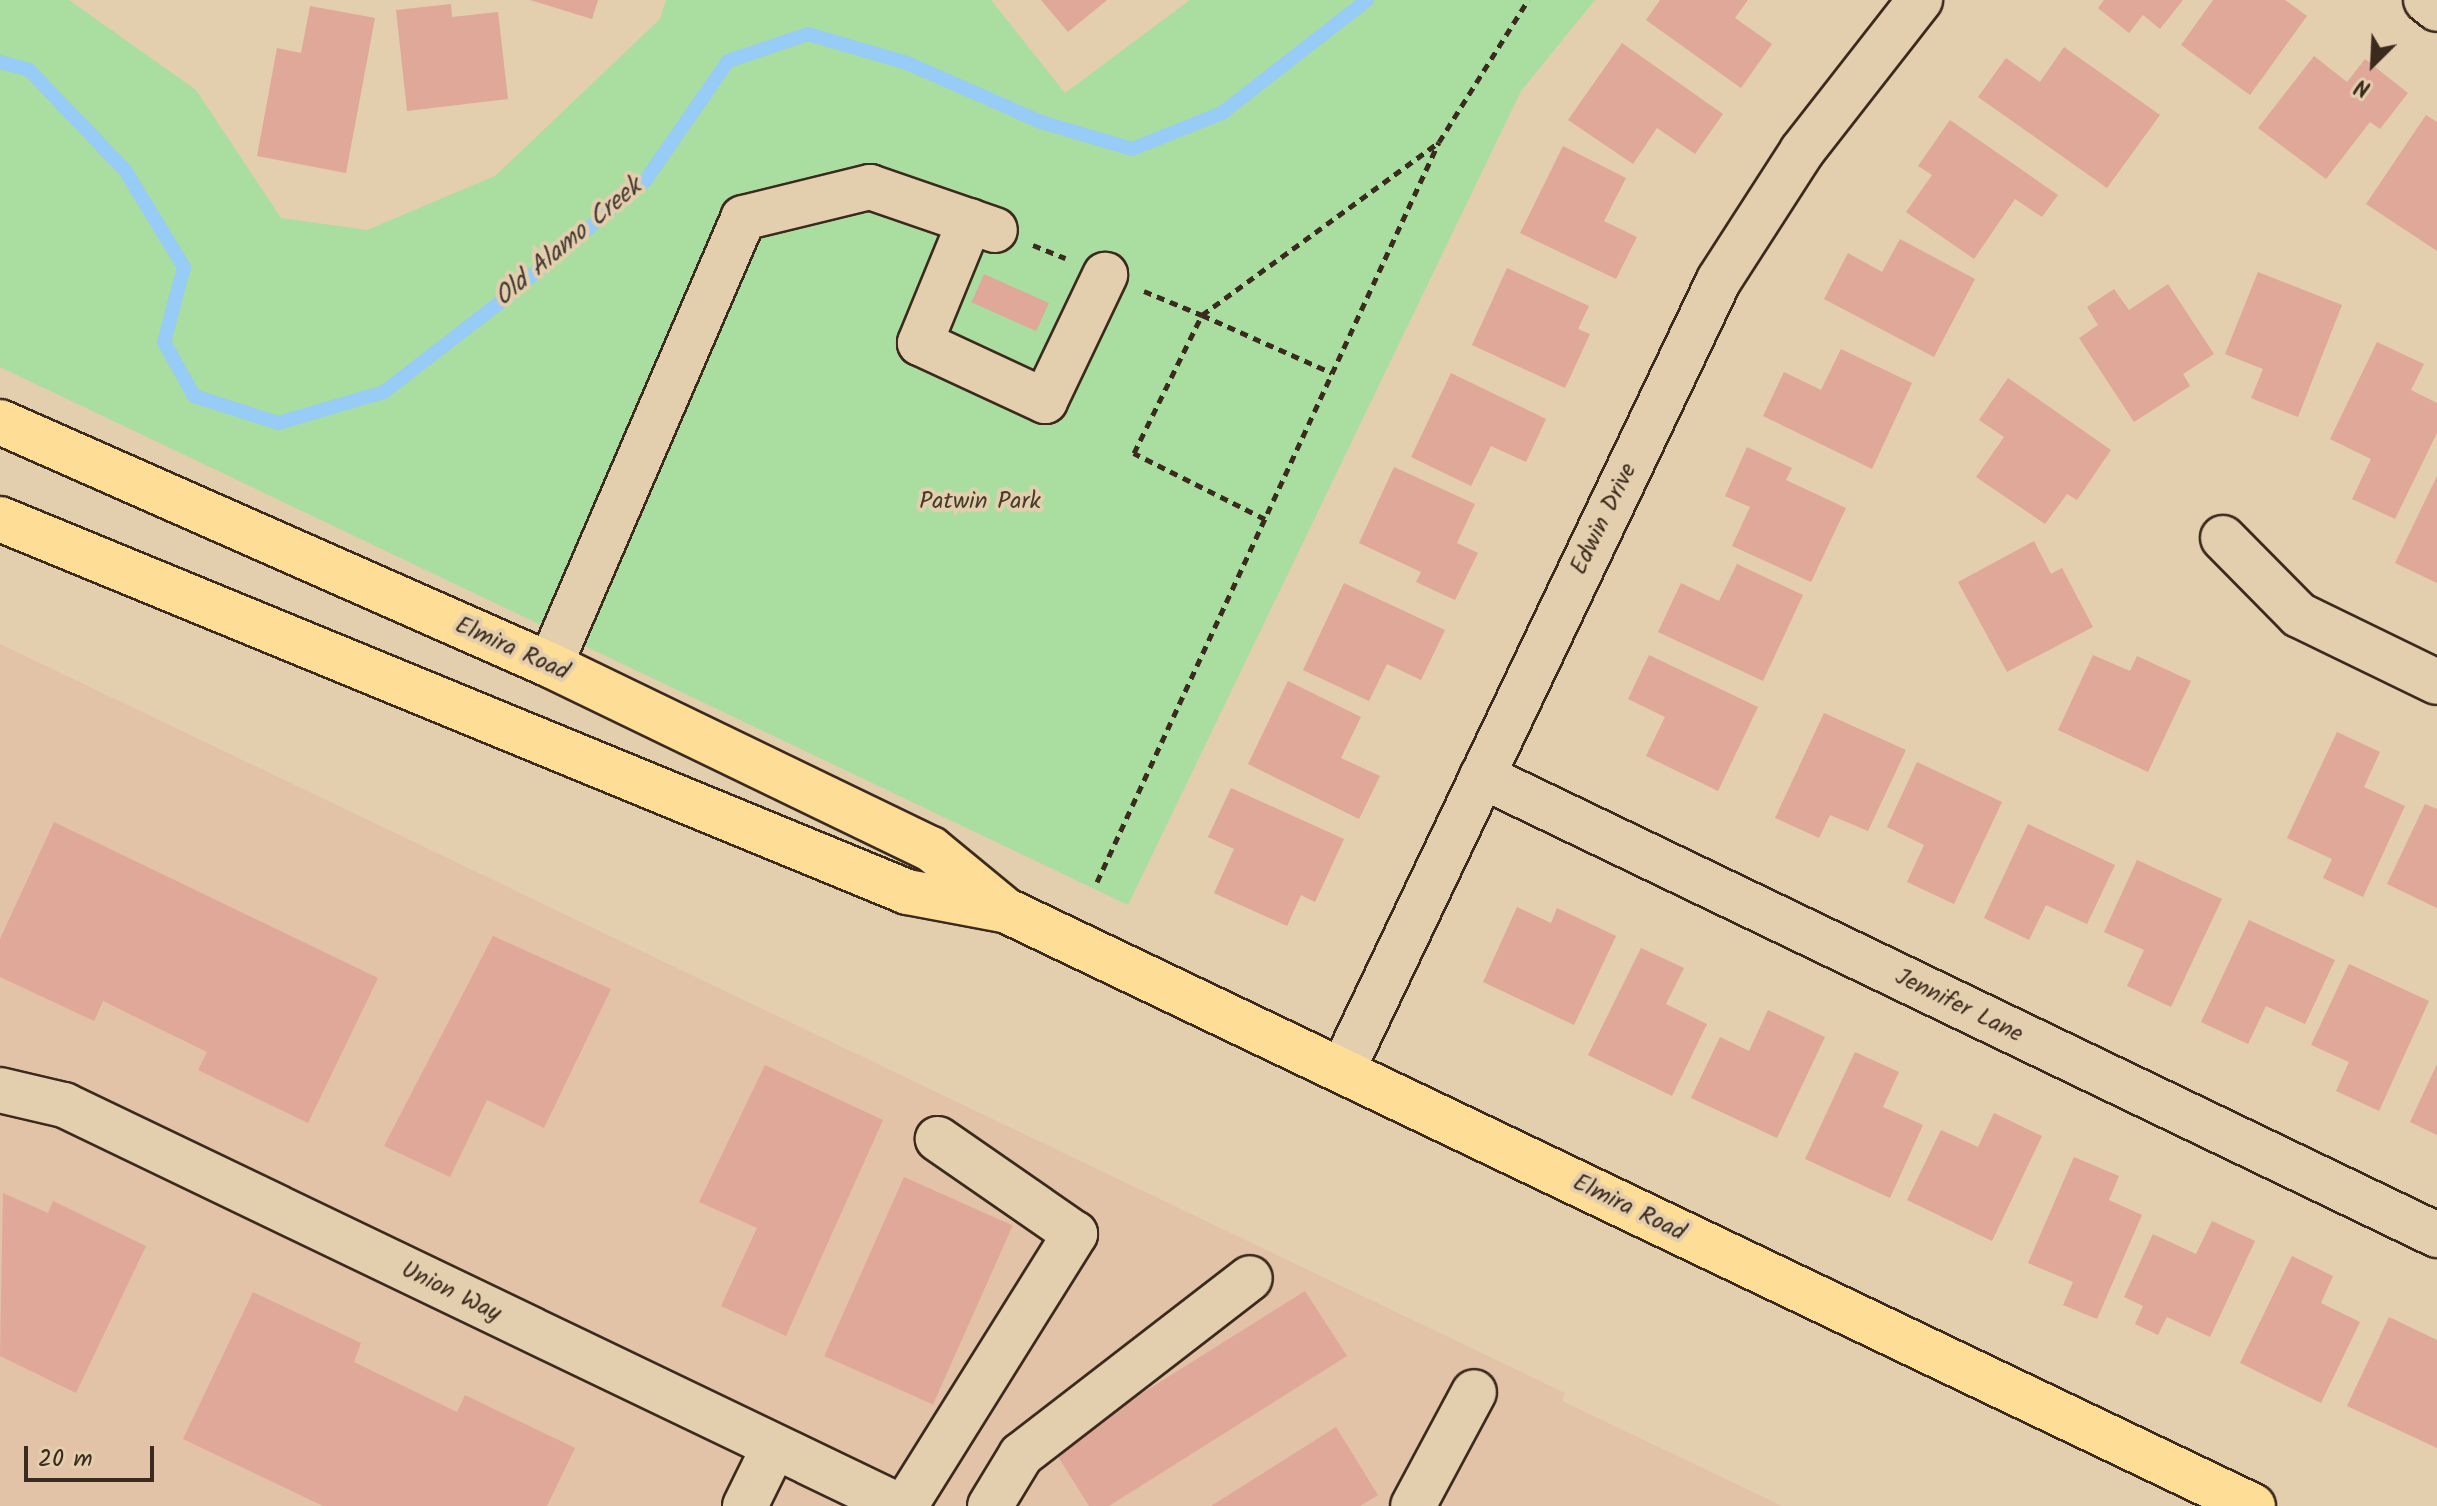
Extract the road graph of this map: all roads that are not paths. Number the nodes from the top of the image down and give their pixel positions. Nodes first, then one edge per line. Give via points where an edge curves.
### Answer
1 (1920, 0) edge
2 (2426, 0) edge
3 (2437, 9) edge
4 (1105, 275) road end
5 (0, 422) edge
6 (0, 519) edge
7 (2223, 538) dead end
8 (550, 665) junction
9 (2437, 682) edge
10 (1482, 776) junction
11 (1005, 910) junction
12 (1342, 1071) junction
13 (0, 1090) edge
14 (938, 1139) dead end
15 (2437, 1235) edge
16 (1250, 1278) dead end
17 (1474, 1392) dead end
18 (774, 1447) junction
19 (745, 1506) edge
20 (899, 1506) edge
21 (905, 1506) edge
22 (990, 1506) edge
23 (1413, 1506) edge
24 (2253, 1506) edge

1 - 10 street, Edwin Drive via 1802,151 1719,280
2 - 3 street
4 - 8 street via 1045,401 920,343 982,225 870,187 743,218
5 - 8 main road, Elmira Road
6 - 11 main road, Elmira Road via 907,892
7 - 9 street via 2299,615
8 - 11 main road, Elmira Road via 931,849
10 - 12 street, Edwin Drive
10 - 15 street, Jennifer Lane
11 - 12 main road, Elmira Road
12 - 24 main road, Elmira Road
13 - 18 street, Union Way via 64,1105
14 - 21 street via 1075,1234
16 - 22 street via 1021,1455
17 - 23 street
18 - 19 street
18 - 20 street, Union Way

